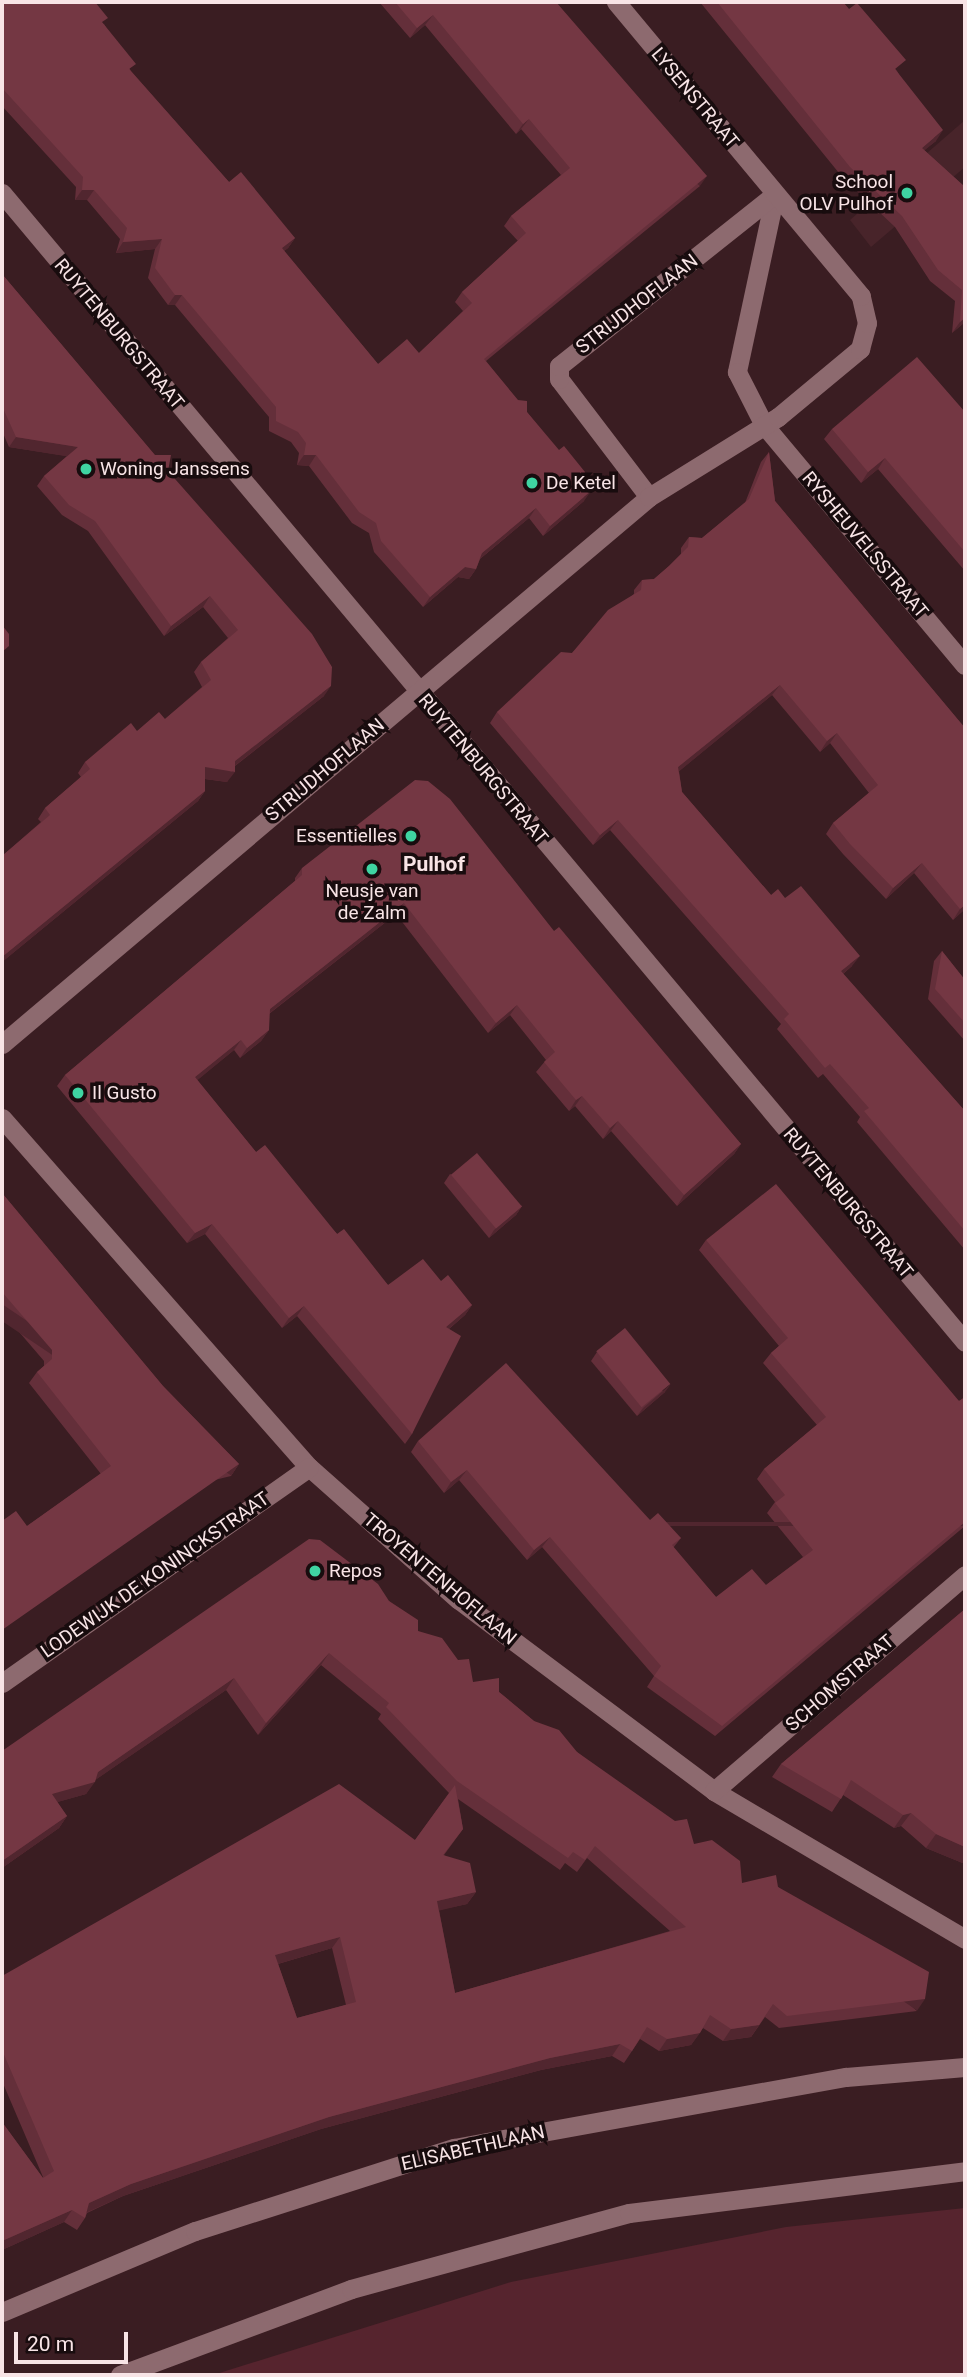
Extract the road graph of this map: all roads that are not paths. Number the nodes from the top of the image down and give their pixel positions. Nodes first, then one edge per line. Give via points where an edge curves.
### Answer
1 (616, 2) edge
2 (2, 193) edge
3 (775, 194) junction
4 (867, 323) joint
5 (764, 425) junction
6 (649, 497) junction
7 (965, 665) edge
8 (417, 691) junction
9 (2, 1044) edge
10 (2, 1118) edge
11 (965, 1342) edge
12 (309, 1467) junction
13 (965, 1575) edge
14 (2, 1683) edge
15 (714, 1791) junction
16 (965, 1939) edge
17 (965, 2067) edge
18 (965, 2171) edge
19 (2, 2312) edge
20 (120, 2375) edge

1 - 3 street, LYSENSTRAAT
2 - 8 street, RUYTENBURGSTRAAT
3 - 4 street, LYSENSTRAAT via 862,296
3 - 5 street via 737,372
3 - 6 street, STRIJDHOFLAAN via 559,366 559,379
4 - 5 street, STRIJDHOFLAAN via 860,349
5 - 6 street, STRIJDHOFLAAN
5 - 7 street, RYSHEUVELSSTRAAT
6 - 8 street, STRIJDHOFLAAN
8 - 9 street, STRIJDHOFLAAN
8 - 11 street, RUYTENBURGSTRAAT
10 - 12 street, TROYENTENHOFLAAN
12 - 14 street, LODEWIJK DE KONINCKSTRAAT
12 - 15 street, TROYENTENHOFLAAN via 459,1600
13 - 15 street, SCHOMSTRAAT
15 - 16 street, TROYENTENHOFLAAN
17 - 19 street, ELISABETHLAAN via 846,2077 454,2148 195,2231
18 - 20 street via 629,2213 351,2289

